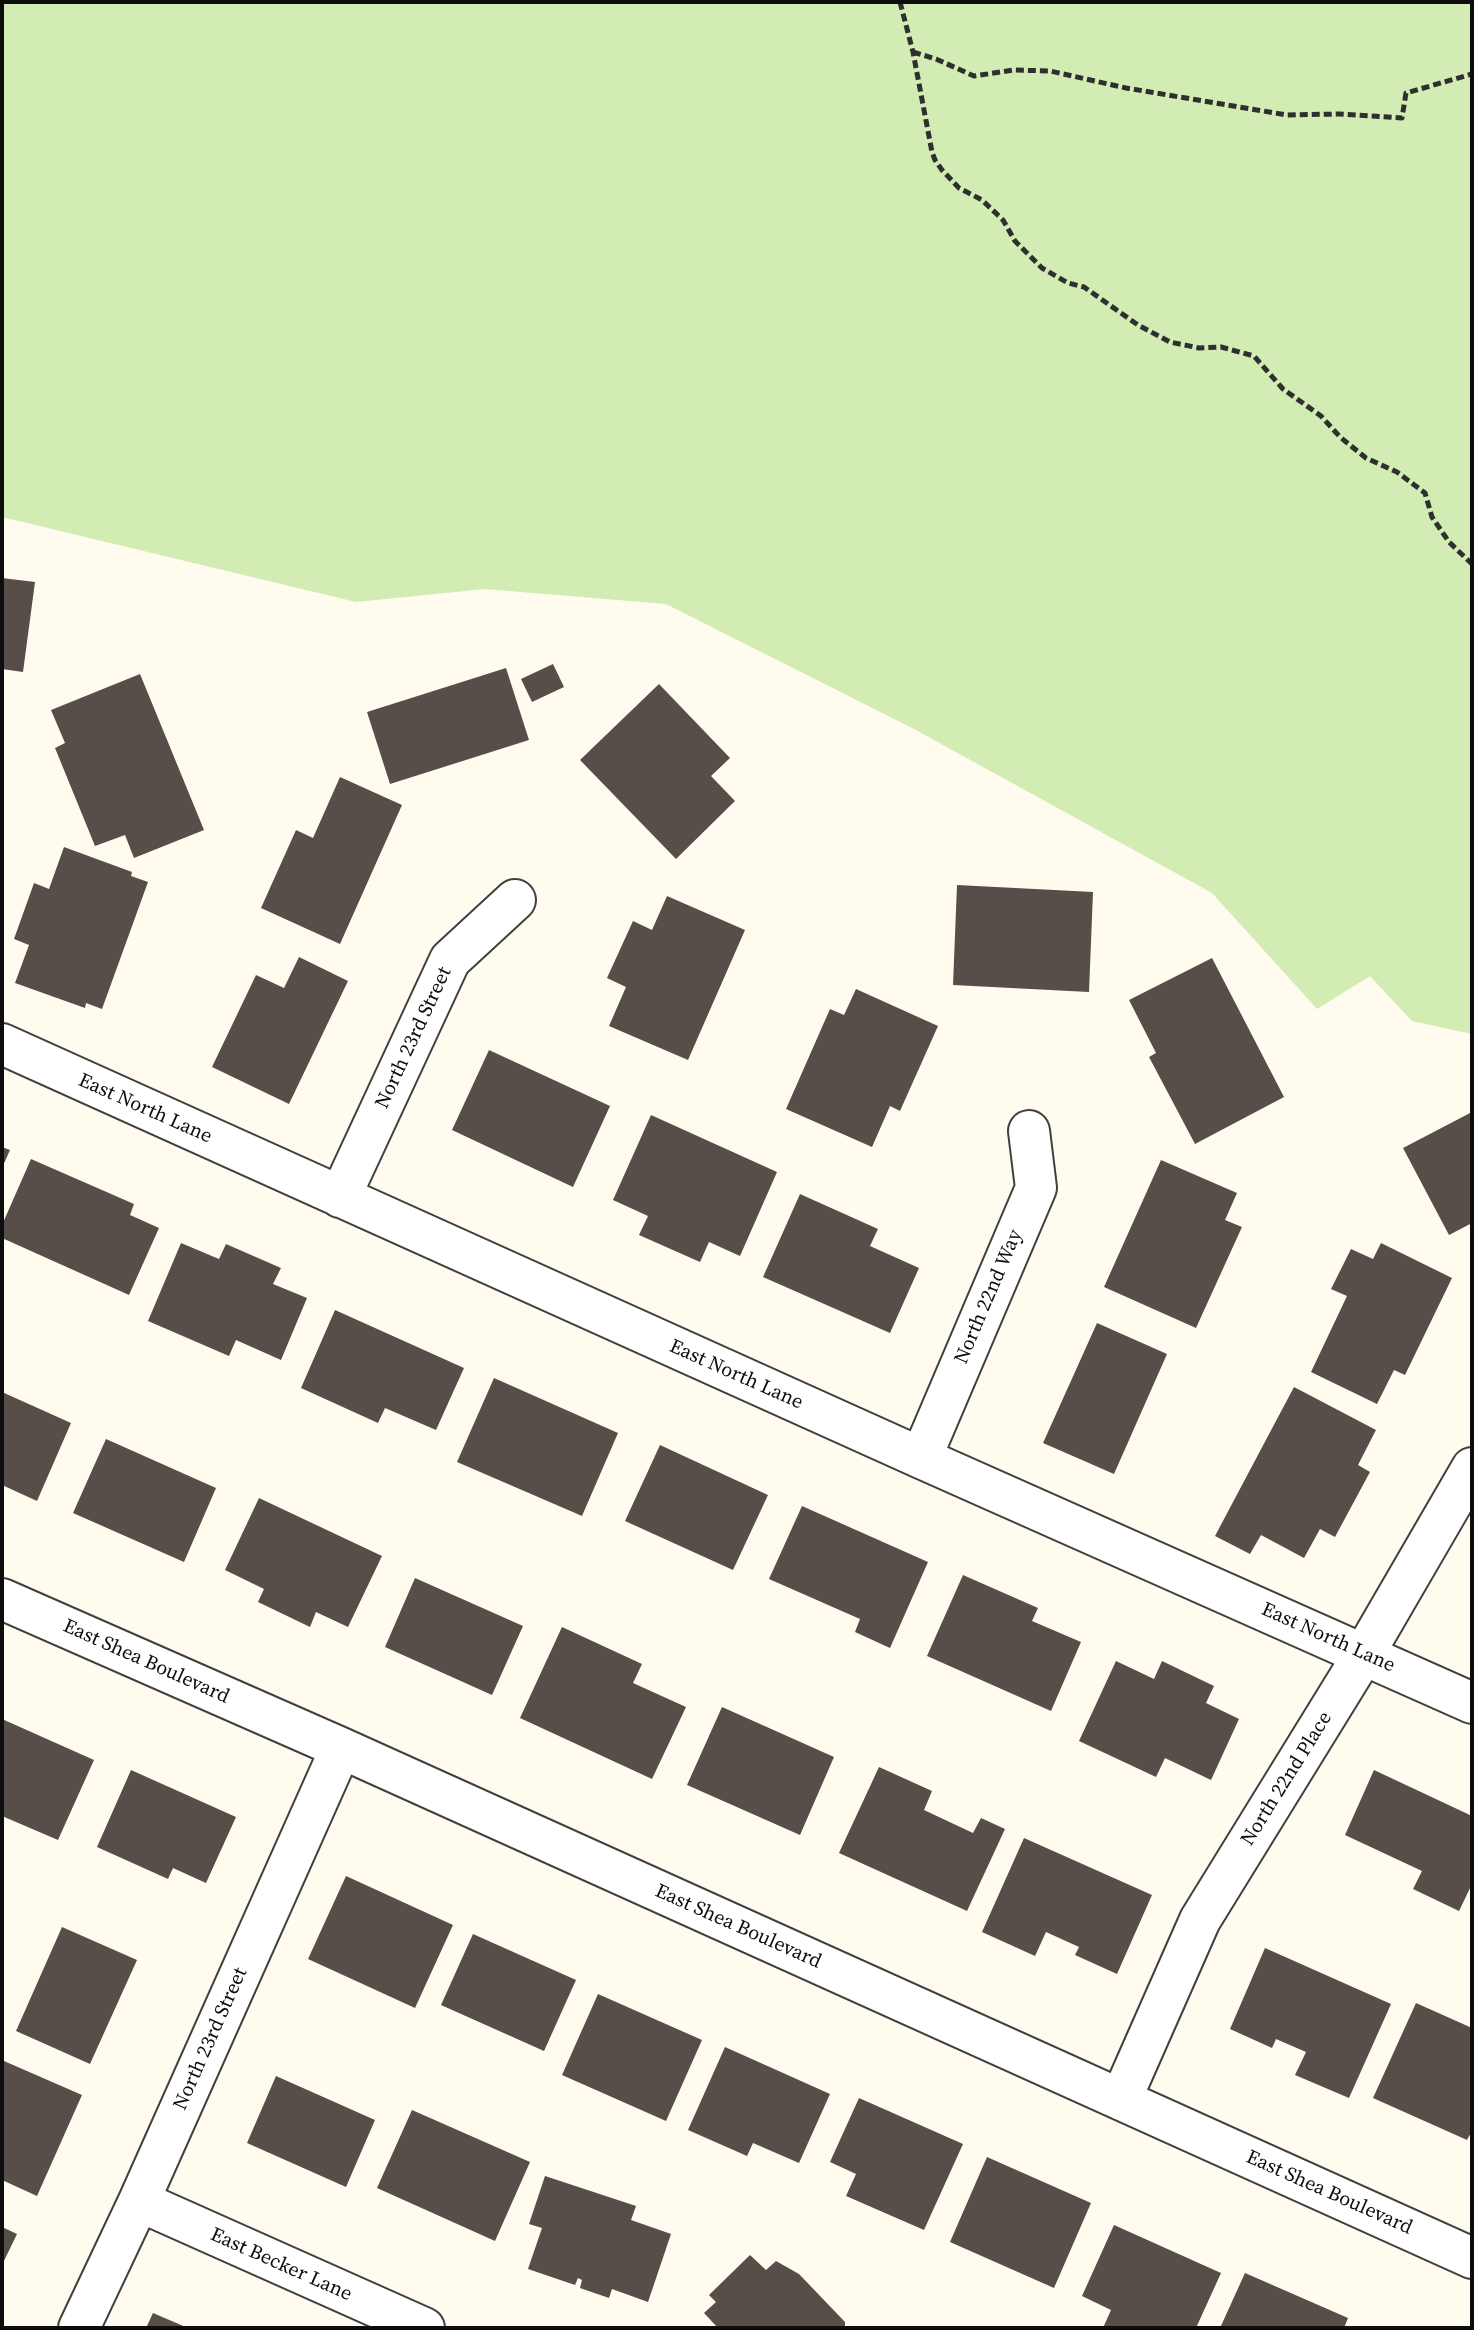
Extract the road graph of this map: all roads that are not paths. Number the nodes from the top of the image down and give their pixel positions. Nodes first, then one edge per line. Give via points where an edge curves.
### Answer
1 (515, 900) dead end
2 (2, 1044) edge
3 (1029, 1131) dead end
4 (340, 1197) junction
5 (921, 1458) junction
6 (1472, 1468) edge
7 (2, 1599) edge
8 (1364, 1654) junction
9 (1472, 1703) edge
10 (341, 1748) junction
11 (1121, 2099) junction
12 (139, 2201) junction
13 (1472, 2258) edge
14 (79, 2328) edge
15 (424, 2328) edge

1 - 4 street, North 23rd Street via 450,960
2 - 4 street, East North Lane
3 - 5 street, North 22nd Way via 1036,1188
4 - 5 street, East North Lane
5 - 8 street, East North Lane
6 - 8 street, North 22nd Place
7 - 10 street, East Shea Boulevard
8 - 9 street, East North Lane
8 - 11 street, North 22nd Place via 1200,1920
10 - 11 street, East Shea Boulevard
10 - 12 street, North 23rd Street
11 - 13 street, East Shea Boulevard
12 - 14 street, North 23rd Street
12 - 15 street, East Becker Lane

